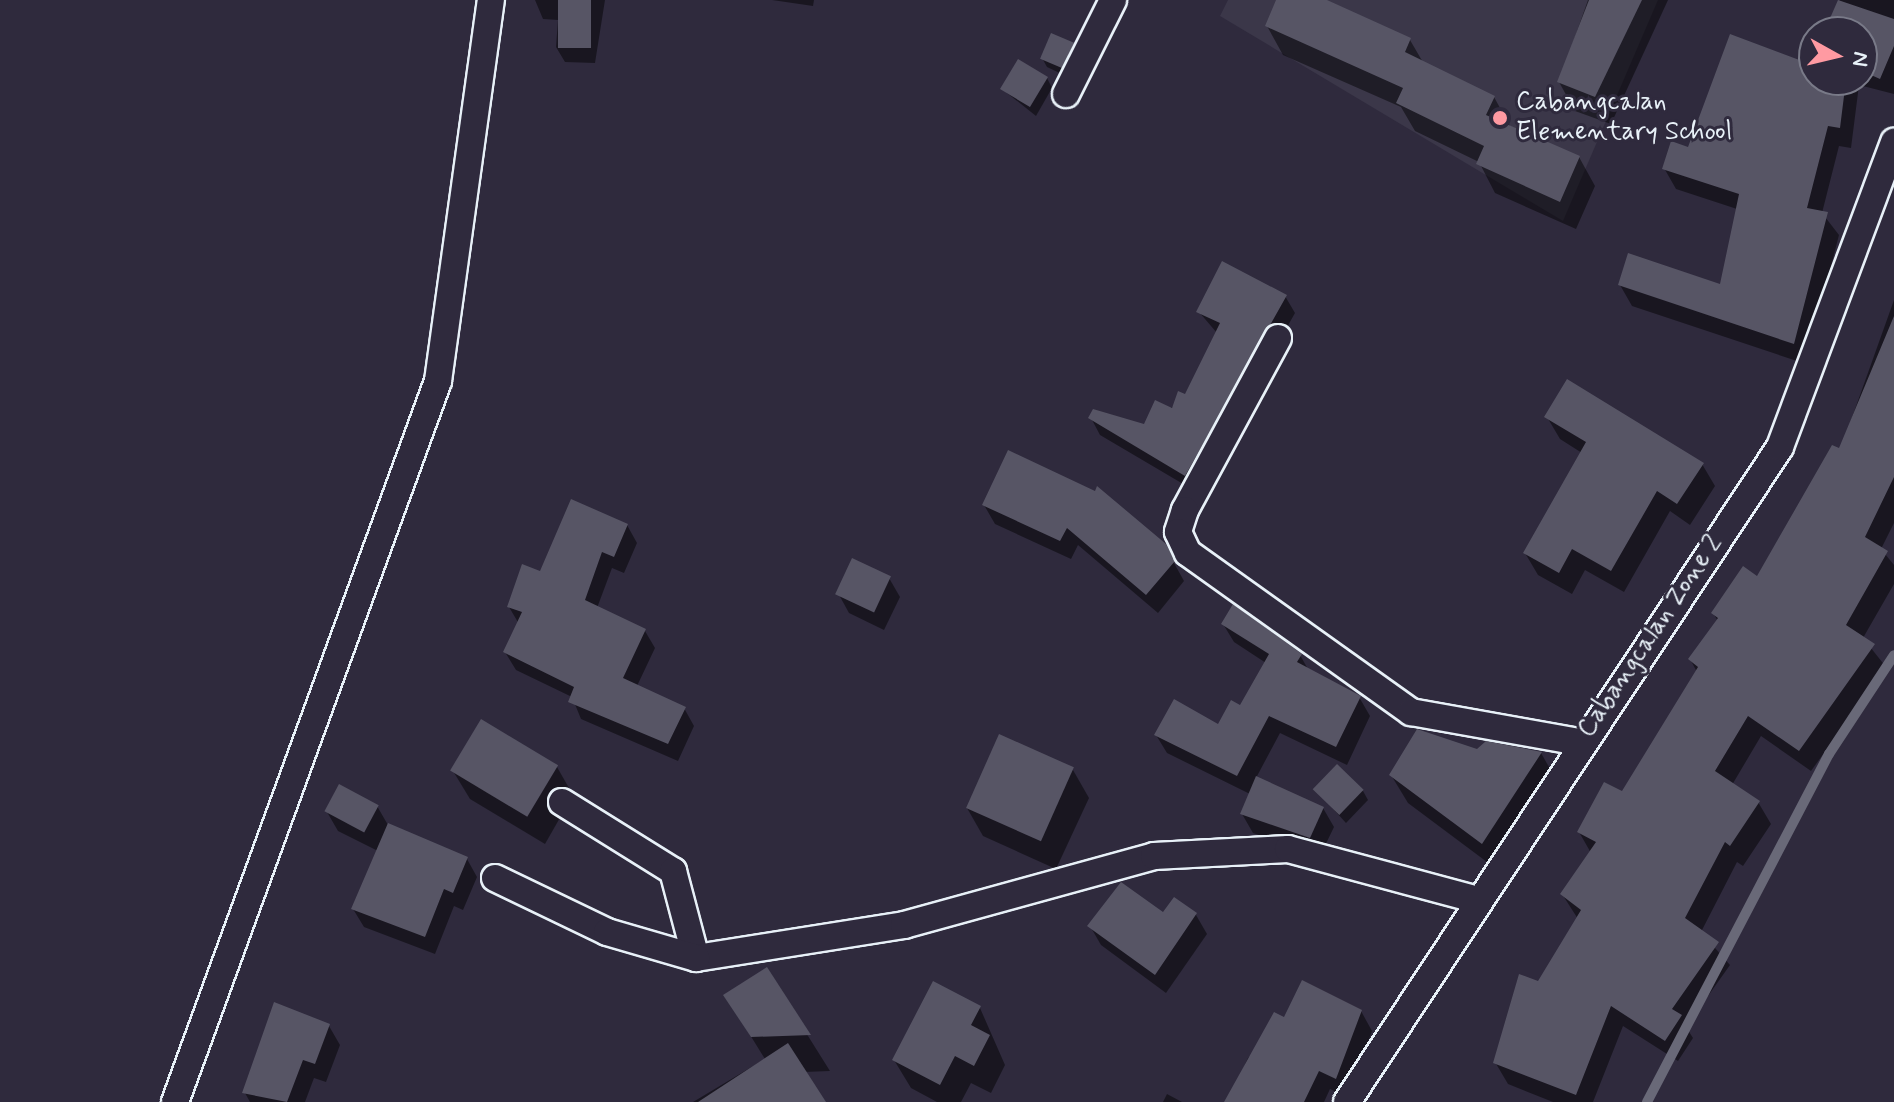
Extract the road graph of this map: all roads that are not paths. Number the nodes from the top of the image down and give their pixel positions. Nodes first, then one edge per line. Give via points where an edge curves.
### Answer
1 (491, 0) edge
2 (1113, 0) edge
3 (1066, 94) dead end
4 (1894, 142) edge
5 (1278, 338) dead end
6 (1580, 742) junction
7 (562, 802) dead end
8 (495, 878) dead end
9 (1478, 900) junction
10 (696, 958) junction
11 (175, 1102) edge
12 (1347, 1102) edge

1 - 11 street via 438,381
2 - 3 street
4 - 6 street, Cabangcalan Zone 2 via 1780,447
5 - 6 street via 1185,510 1178,532 1188,553 1411,712
6 - 9 street, Cabangcalan Zone 2
7 - 10 street via 673,871
8 - 10 street via 607,932
9 - 10 street via 1288,849 1154,856 904,925
9 - 12 street, Cabangcalan Zone 2

